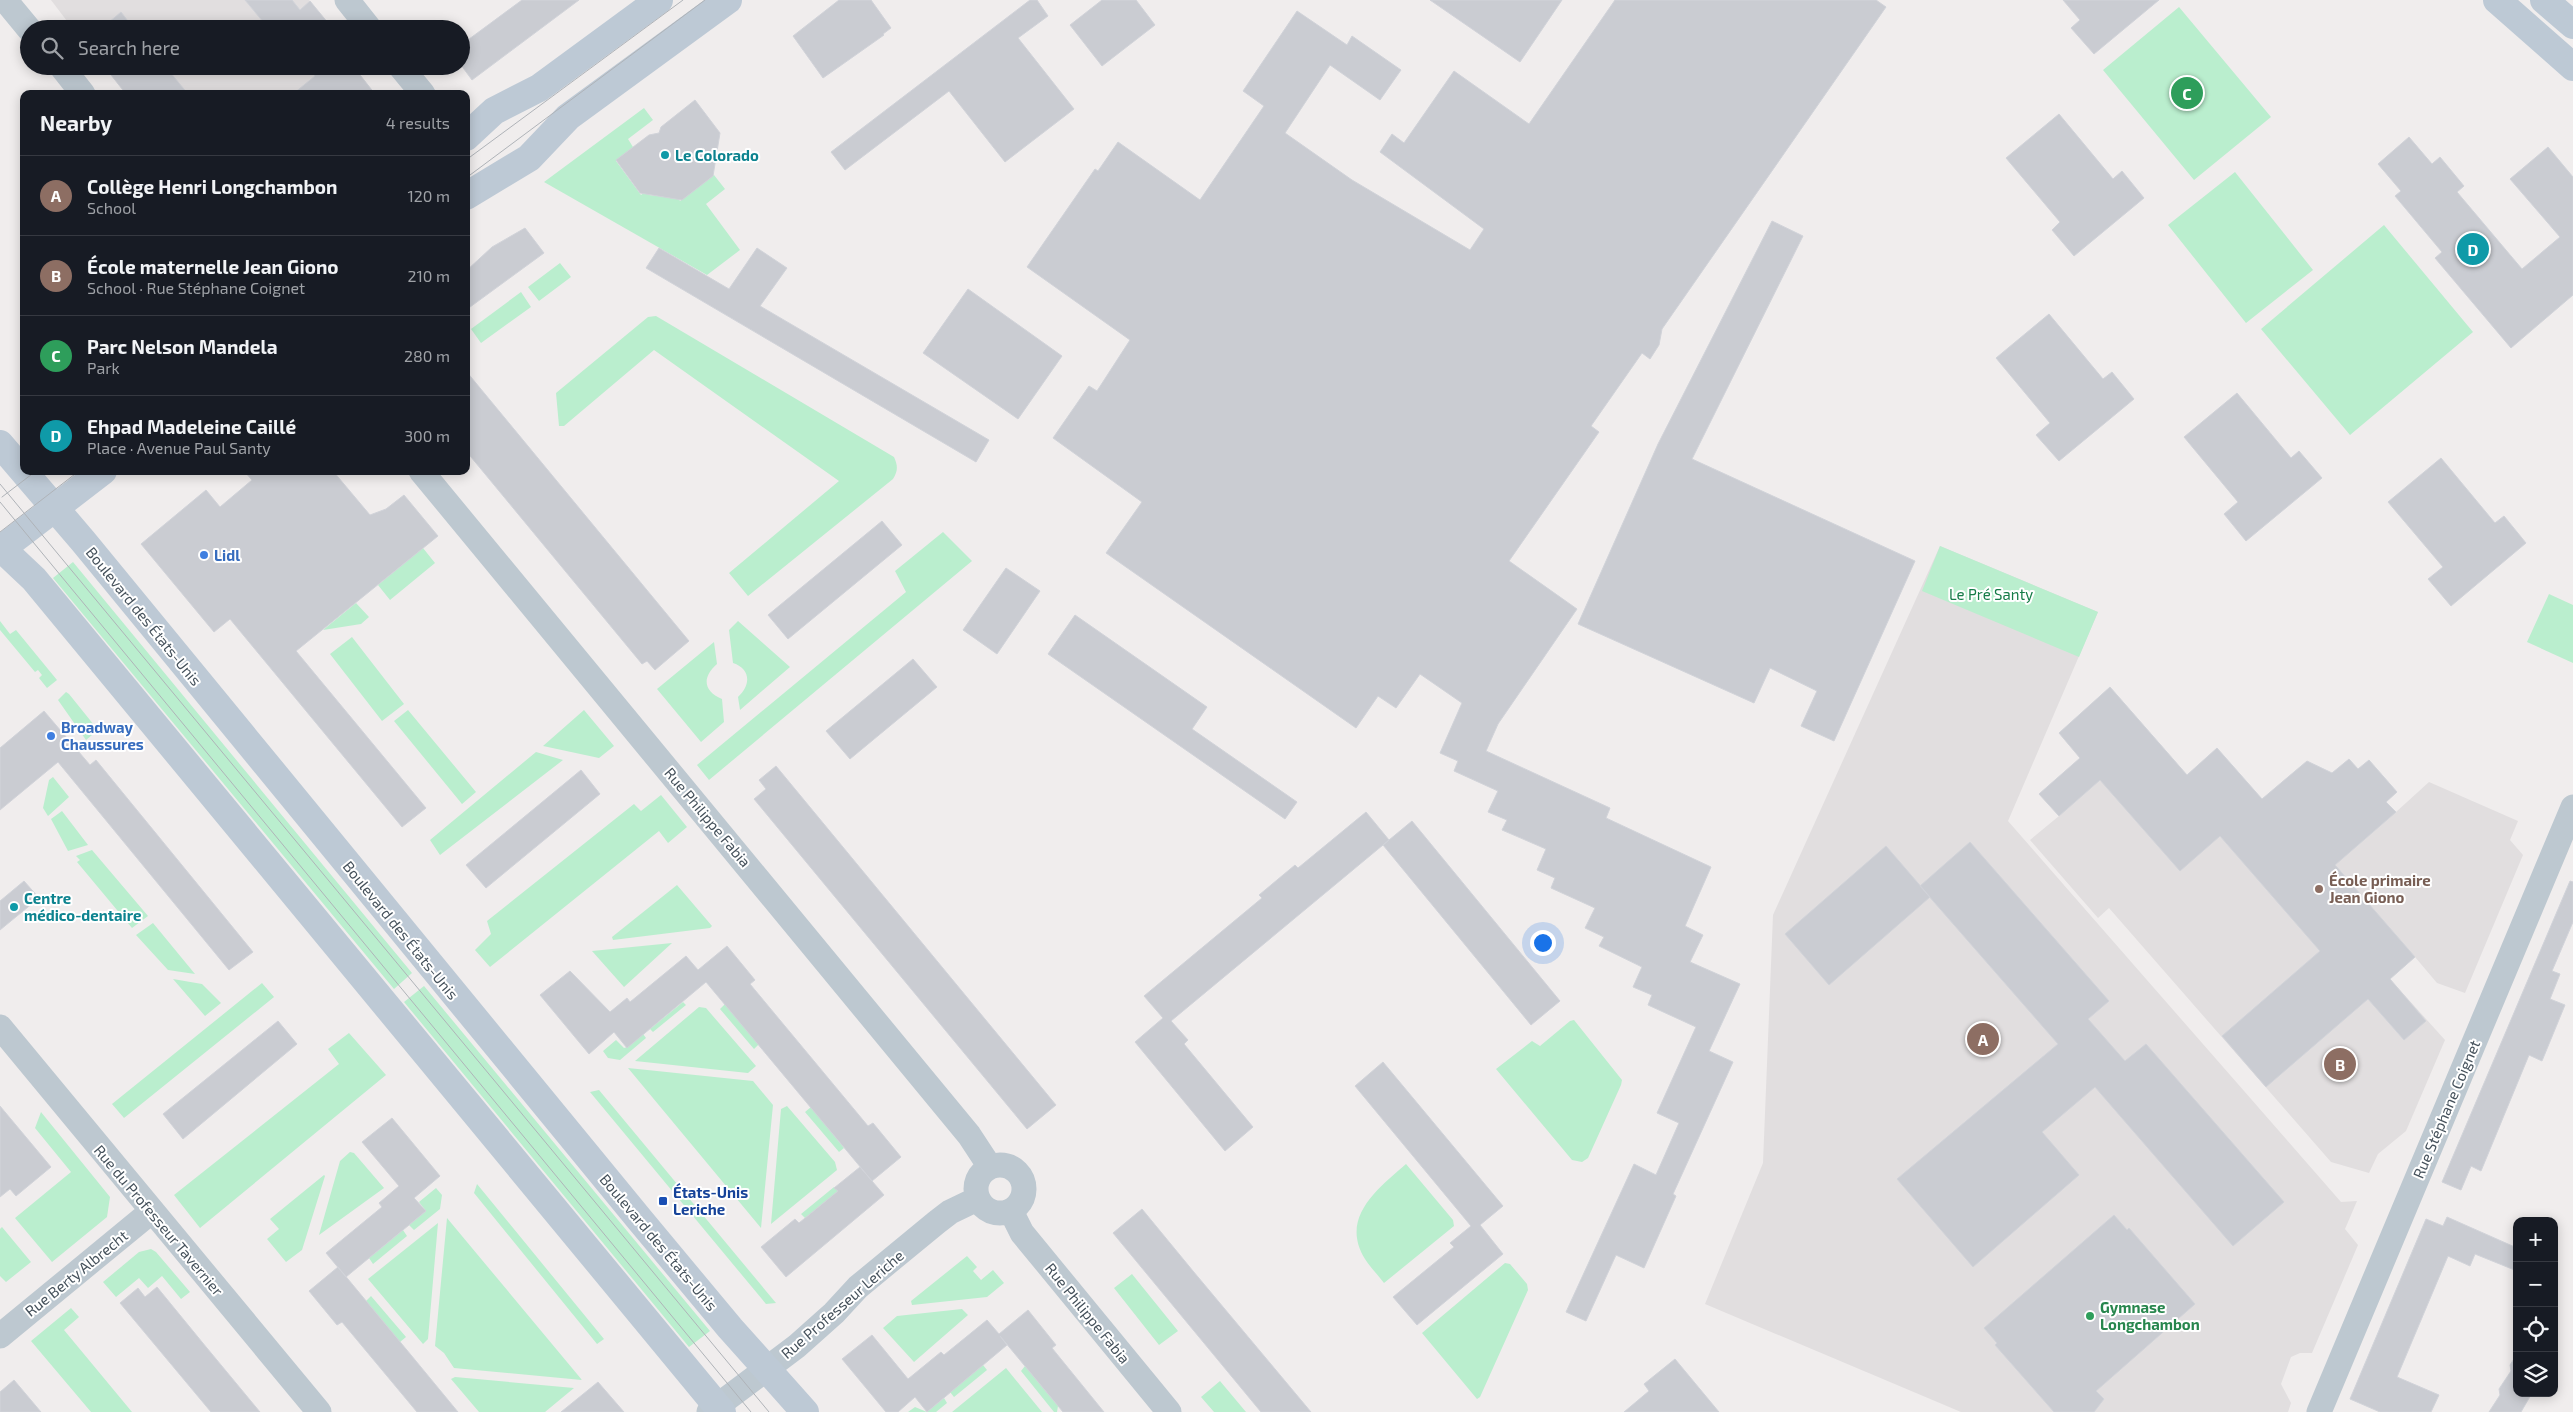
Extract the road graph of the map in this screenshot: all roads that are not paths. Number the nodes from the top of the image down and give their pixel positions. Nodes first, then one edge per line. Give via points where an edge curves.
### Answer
1 (5, 0) edge
2 (347, 0) edge
3 (659, 0) edge
4 (728, 0) edge
5 (2497, 0) edge
6 (2544, 0) edge
7 (22, 20) edge
8 (363, 20) edge
9 (2573, 25) edge
10 (2573, 67) edge
11 (68, 75) edge
12 (407, 75) edge
13 (81, 90) edge
14 (420, 90) edge
15 (470, 133) edge
16 (470, 194) edge
17 (10, 459) edge
18 (20, 470) edge
19 (24, 475) edge
20 (98, 475) edge
21 (424, 475) edge
22 (54, 508) junction
23 (0, 548) edge
24 (2573, 807) edge
25 (0, 1027) edge
26 (990, 1167) junction
27 (977, 1199) junction
28 (152, 1211) junction
29 (1011, 1211) junction
30 (0, 1336) edge
31 (766, 1369) junction
32 (716, 1410) edge
33 (319, 1412) edge
34 (805, 1412) edge
35 (1170, 1412) edge
36 (2319, 1412) edge

1 - 7 street
2 - 8 street
3 - 15 main road via 539,88 494,111
4 - 16 main road via 568,117 529,158
5 - 10 main road
6 - 9 main road
11 - 13 street
12 - 14 street
17 - 18 main road, Boulevard des États-Unis
19 - 22 main road, Boulevard des États-Unis
20 - 22 main road
21 - 26 street, Rue Philippe Fabia via 969,1135
22 - 23 main road
22 - 31 main road, Boulevard des États-Unis
23 - 32 main road via 34,579
24 - 36 street, Rue Stéphane Coignet
25 - 28 street, Rue du Professeur Tavernier
26 - 27 street via 979,1177 975,1192
26 - 29 street via 1007,1166 1020,1175 1024,1183 1022,1200
27 - 29 street via 988,1211 1003,1214
27 - 31 street, Rue Professeur Leriche via 950,1212 858,1287 834,1314
28 - 30 street, Rue Berty Albrecht
28 - 33 street, Rue du Professeur Tavernier
29 - 35 street, Rue Philippe Fabia via 1022,1233
31 - 32 street, Rue Professeur Leriche
31 - 34 main road, Boulevard des États-Unis

